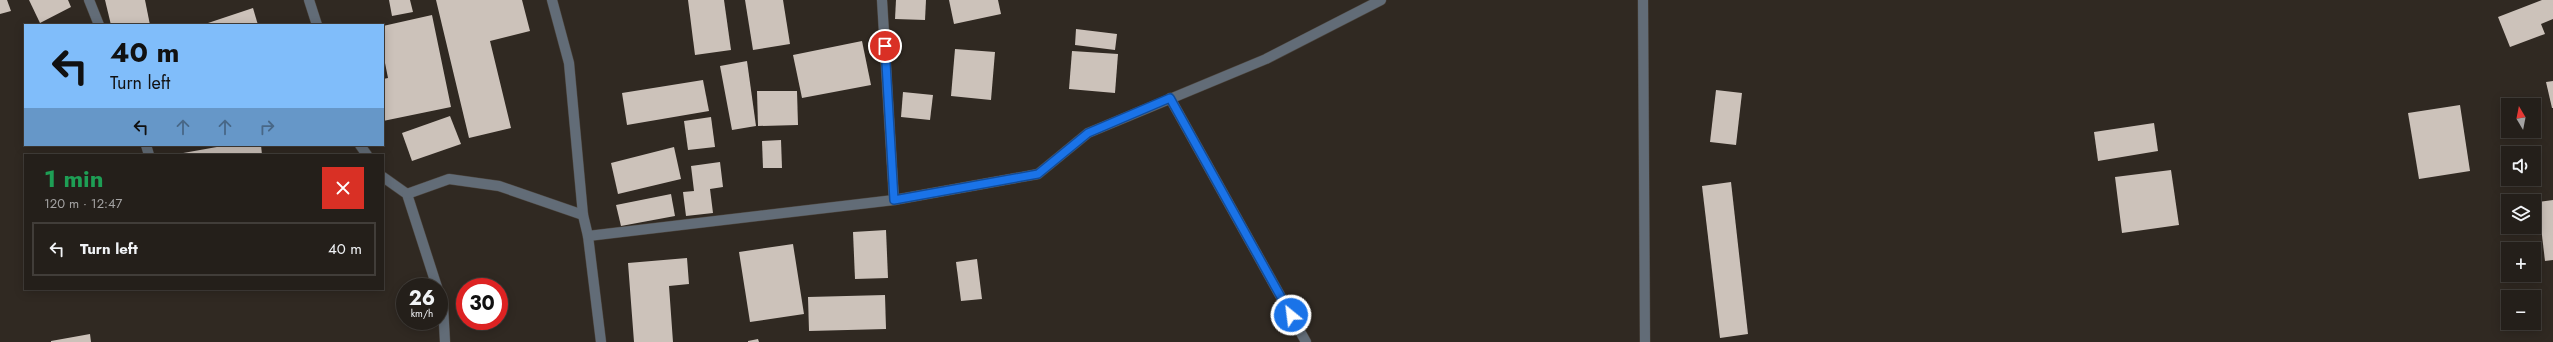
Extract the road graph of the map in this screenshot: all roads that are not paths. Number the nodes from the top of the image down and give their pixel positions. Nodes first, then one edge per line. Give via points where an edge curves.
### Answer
1 (89, 0) edge
2 (308, 0) edge
3 (552, 0) edge
4 (882, 0) edge
5 (1381, 0) edge
6 (1643, 0) edge
7 (99, 24) edge
8 (317, 24) edge
9 (1170, 98) junction
10 (384, 178) edge
11 (407, 194) junction
12 (894, 200) junction
13 (583, 215) junction
14 (588, 236) junction
15 (434, 278) edge
16 (444, 330) edge
17 (445, 342) edge
18 (601, 342) edge
19 (1306, 342) edge
20 (1645, 342) edge

1 - 7 street
2 - 8 street
3 - 13 street via 569,63
4 - 12 street
5 - 9 street via 1266,59
6 - 20 street
9 - 12 street via 1088,133 1038,174
9 - 19 street
10 - 11 street
11 - 13 street via 449,178 499,186
11 - 15 street
12 - 14 street
13 - 14 street
14 - 18 street
16 - 17 street

